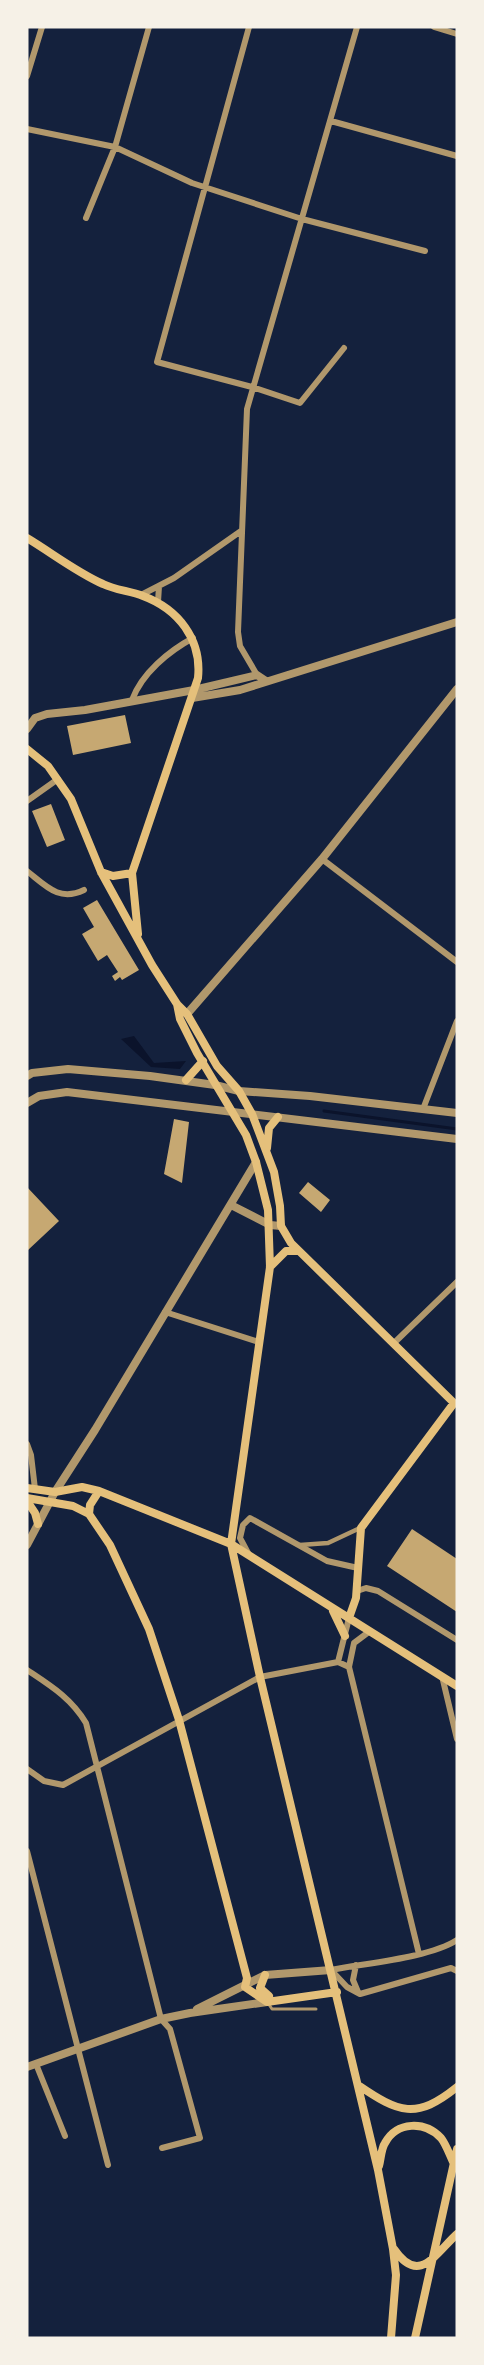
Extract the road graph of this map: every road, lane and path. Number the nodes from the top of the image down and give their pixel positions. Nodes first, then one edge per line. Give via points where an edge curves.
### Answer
1 (42, 27) edge
2 (149, 27) edge
3 (249, 27) edge
4 (357, 27) edge
5 (434, 27) edge
6 (457, 34) edge
7 (27, 76) edge
8 (331, 121) junction
9 (27, 129) edge
10 (115, 147) junction
11 (457, 156) edge
12 (204, 187) junction
13 (86, 218) dead end
14 (302, 219) junction
15 (425, 251) dead end
16 (344, 348) dead end
17 (252, 387) junction
18 (241, 531) junction
19 (27, 538) edge
20 (159, 586) junction
21 (141, 595) junction
22 (158, 602) junction
23 (457, 622) edge
24 (193, 638) junction
25 (257, 675) junction
26 (266, 681) junction
27 (457, 689) edge
28 (193, 694) junction
29 (132, 700) junction
30 (27, 729) edge
31 (27, 748) edge
32 (58, 779) junction
33 (27, 801) edge
34 (322, 859) junction
35 (27, 872) edge
36 (101, 872) junction
37 (132, 873) junction
38 (84, 890) dead end
39 (138, 937) junction
40 (457, 962) edge
41 (177, 1004) junction
42 (187, 1014) junction
43 (457, 1021) edge
44 (202, 1061) junction
45 (27, 1076) edge
46 (186, 1080) junction
47 (215, 1084) junction
48 (239, 1091) junction
49 (27, 1103) edge
50 (423, 1108) junction
51 (231, 1111) junction
52 (457, 1113) edge
53 (252, 1114) junction
54 (278, 1117) junction
55 (457, 1139) edge
56 (267, 1148) junction
57 (256, 1162) junction
58 (231, 1205) junction
59 (270, 1225) junction
60 (281, 1226) junction
61 (299, 1251) junction
62 (270, 1267) junction
63 (457, 1282) edge
64 (165, 1312) junction
65 (260, 1342) junction
66 (394, 1343) junction
67 (455, 1405) edge
68 (27, 1444) edge
69 (31, 1489) edge
70 (99, 1491) junction
71 (55, 1492) junction
72 (27, 1499) edge
73 (50, 1503) junction
74 (236, 1510) junction
75 (89, 1514) junction
76 (250, 1518) junction
77 (38, 1524) junction
78 (361, 1528) junction
79 (231, 1544) junction
80 (297, 1544) junction
81 (27, 1545) edge
82 (249, 1554) junction
83 (358, 1568) junction
84 (357, 1591) junction
85 (331, 1608) junction
86 (349, 1618) junction
87 (370, 1632) junction
88 (345, 1636) junction
89 (457, 1640) edge
90 (338, 1662) junction
91 (349, 1667) junction
92 (27, 1670) edge
93 (442, 1676) junction
94 (260, 1677) junction
95 (457, 1686) edge
96 (179, 1720) junction
97 (457, 1739) edge
98 (98, 1767) junction
99 (27, 1769) edge
100 (27, 1851) edge
101 (457, 1940) edge
102 (419, 1953) junction
103 (356, 1965) junction
104 (331, 1970) junction
105 (457, 1971) edge
106 (265, 1975) junction
107 (245, 1987) junction
108 (337, 1992) junction
109 (358, 1993) junction
110 (281, 2000) junction
111 (267, 2002) junction
112 (316, 2010) dead end
113 (190, 2013) junction
114 (161, 2019) junction
115 (76, 2049) junction
116 (36, 2064) junction
117 (27, 2067) edge
118 (358, 2085) junction
119 (457, 2088) edge
120 (65, 2136) dead end
121 (162, 2148) dead end
122 (457, 2149) edge
123 (454, 2164) junction
124 (108, 2165) dead end
125 (378, 2170) junction
126 (457, 2176) edge
127 (457, 2234) edge
128 (393, 2249) junction
129 (433, 2260) junction
130 (391, 2338) edge
131 (415, 2338) edge

1 - 7 street
2 - 10 street
3 - 12 street
4 - 8 street
5 - 6 street
8 - 11 street
8 - 14 street
9 - 10 street
10 - 12 street
10 - 13 street
12 - 14 street
12 - 17 street via 157,362
14 - 15 street
14 - 17 street
16 - 17 street via 300,403
17 - 18 street via 247,409
18 - 20 street
18 - 25 street via 237,632 240,646
19 - 21 main road via 103,584
20 - 21 street
20 - 22 street
21 - 22 main road
22 - 24 main road
23 - 26 street
24 - 28 main road via 199,667
24 - 29 street via 156,665
25 - 26 street
25 - 28 street
26 - 28 street via 240,690
27 - 34 street
28 - 29 street
28 - 37 main road
29 - 30 street via 47,714 35,718
31 - 32 main road
32 - 33 street
32 - 36 main road via 71,799
34 - 40 street
34 - 42 street
35 - 38 street via 52,891 72,896
36 - 37 main road via 113,876
36 - 39 main road
37 - 39 main road
39 - 41 main road
41 - 42 main road
41 - 44 main road via 180,1019
42 - 48 main road via 217,1066
43 - 50 street
44 - 46 main road
44 - 47 main road
45 - 46 street via 68,1069
46 - 47 street
47 - 48 street
47 - 51 main road
48 - 50 street
48 - 53 main road
49 - 51 street via 39,1096 67,1092
50 - 52 street
51 - 53 street
51 - 57 main road
53 - 54 street
53 - 56 main road
54 - 55 street
54 - 56 main road via 269,1128
56 - 60 main road
57 - 58 street
57 - 59 main road
58 - 59 street
58 - 64 street
59 - 60 street
59 - 62 main road
60 - 61 main road
61 - 62 main road via 286,1251
61 - 66 main road
62 - 65 main road
63 - 66 street
64 - 65 street
64 - 71 street
65 - 74 main road
66 - 67 main road
67 - 78 main road
68 - 69 street via 31,1455
69 - 71 main road
70 - 71 main road via 82,1487
70 - 75 main road
70 - 79 main road
71 - 73 street
72 - 73 main road
72 - 77 main road
73 - 75 main road via 73,1506
73 - 77 street
74 - 76 street
74 - 79 main road
75 - 96 main road via 110,1545 149,1629
76 - 80 street
76 - 82 street via 243,1525 240,1538
77 - 81 street
78 - 80 street via 328,1543
78 - 83 main road
79 - 82 main road
79 - 94 main road
80 - 83 street via 327,1561
82 - 85 main road
83 - 84 main road
84 - 86 main road
84 - 89 street via 378,1591
85 - 86 main road
85 - 88 main road
86 - 87 main road
86 - 88 street
87 - 91 street via 354,1643
87 - 93 main road
88 - 90 street
90 - 91 street
90 - 94 street
91 - 102 street
92 - 98 street via 76,1707 86,1723
93 - 95 main road
93 - 97 street
94 - 96 street
94 - 104 main road
96 - 98 street
96 - 107 main road via 247,1978
98 - 99 street via 63,1785 45,1781
98 - 114 street
100 - 115 street
101 - 102 street
102 - 103 street
103 - 104 street
103 - 109 street via 353,1980
104 - 106 street
104 - 108 main road
104 - 109 street
105 - 109 street via 451,1968
106 - 107 street
106 - 110 main road via 262,1992
107 - 111 main road
107 - 113 street
108 - 110 main road
108 - 118 main road
110 - 111 main road
111 - 112 lane via 272,2009
111 - 113 street
113 - 114 street
114 - 115 street
114 - 121 street via 170,2030 200,2138
115 - 116 street
115 - 124 street
116 - 117 street
116 - 120 street
118 - 119 main road via 398,2108 420,2110
118 - 125 main road
122 - 123 main road
123 - 125 main road via 441,2139 423,2125 411,2125 400,2128 385,2143
123 - 126 main road
123 - 129 main road
125 - 128 main road
127 - 129 main road
128 - 129 main road via 410,2266 422,2266
128 - 130 main road via 396,2275
129 - 131 main road

